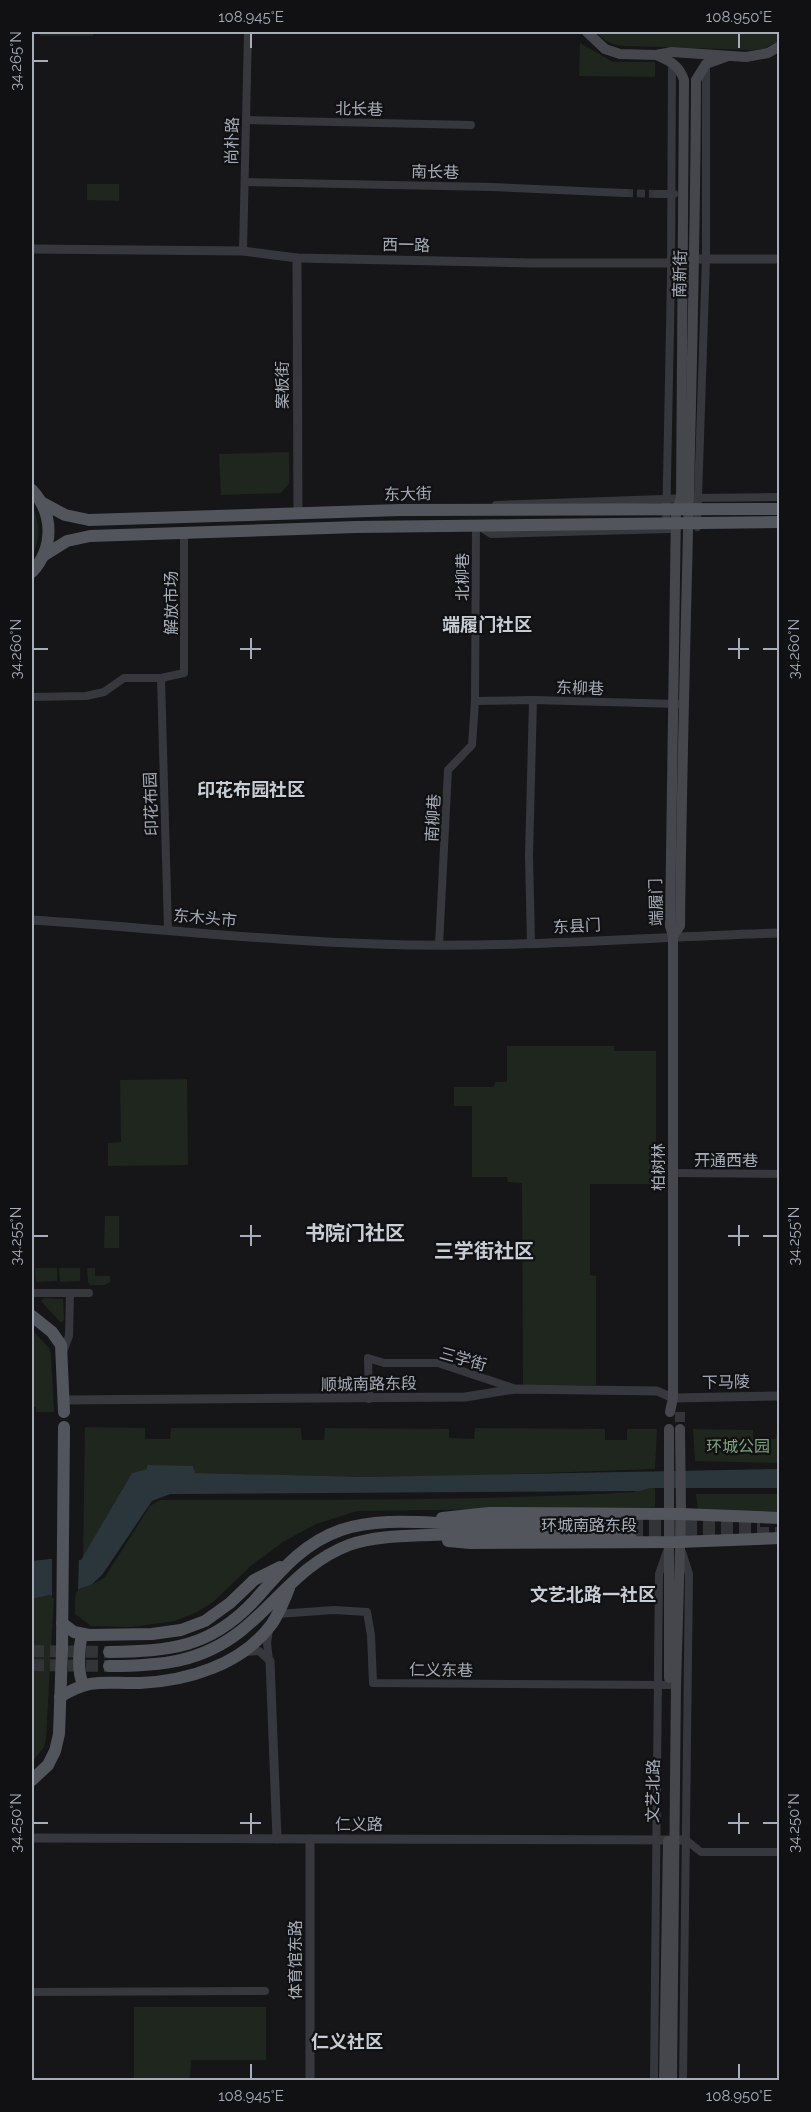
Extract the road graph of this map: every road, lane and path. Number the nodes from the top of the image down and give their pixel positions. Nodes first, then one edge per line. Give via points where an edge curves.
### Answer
1 (248, 32) edge
2 (587, 32) edge
3 (780, 46) edge
4 (656, 55) junction
5 (728, 56) junction
6 (672, 62) junction
7 (246, 120) junction
8 (471, 125) dead end
9 (245, 182) junction
10 (625, 193) tunnel mouth
11 (657, 194) tunnel mouth
12 (672, 194) junction
13 (684, 194) junction
14 (32, 249) edge
15 (243, 251) junction
16 (297, 258) junction
17 (700, 259) junction
18 (780, 259) edge
19 (677, 263) junction
20 (32, 490) edge
21 (780, 497) edge
22 (41, 502) junction
23 (683, 504) junction
24 (780, 509) edge
25 (298, 513) junction
26 (780, 522) edge
27 (476, 525) junction
28 (682, 527) junction
29 (780, 528) edge
30 (184, 534) junction
31 (43, 556) junction
32 (32, 572) edge
33 (161, 678) junction
34 (32, 697) edge
35 (533, 700) junction
36 (475, 701) junction
37 (679, 704) junction
38 (32, 920) edge
39 (168, 930) junction
40 (780, 933) edge
41 (673, 936) junction
42 (531, 943) junction
43 (377, 944) joint
44 (439, 945) junction
45 (673, 1173) junction
46 (780, 1174) edge
47 (32, 1293) edge
48 (70, 1293) junction
49 (89, 1293) dead end
50 (32, 1316) edge
51 (62, 1353) junction
52 (515, 1389) junction
53 (780, 1396) edge
54 (673, 1398) junction
55 (369, 1399) junction
56 (64, 1406) joint
57 (675, 1412) tunnel mouth
58 (64, 1427) dead end
59 (675, 1429) tunnel mouth
60 (675, 1507) junction
61 (780, 1518) edge
62 (402, 1522) junction
63 (399, 1536) junction
64 (780, 1538) edge
65 (674, 1542) junction
66 (287, 1564) junction
67 (293, 1580) junction
68 (274, 1620) junction
69 (62, 1623) junction
70 (82, 1634) junction
71 (109, 1652) tunnel mouth
72 (237, 1654) junction
73 (270, 1661) junction
74 (109, 1666) tunnel mouth
75 (84, 1684) junction
76 (664, 1685) junction
77 (60, 1697) junction
78 (32, 1780) edge
79 (32, 1838) edge
80 (278, 1839) junction
81 (310, 1839) junction
82 (671, 1840) junction
83 (780, 1852) edge
84 (265, 1991) dead end
85 (32, 1992) edge
86 (310, 2080) edge
87 (654, 2080) edge
88 (664, 2080) edge
89 (672, 2080) edge
90 (683, 2080) edge

1 - 7 street, 尚朴路
2 - 4 main road via 612,52
3 - 5 main road via 757,56
4 - 5 main road via 672,52
4 - 6 main road
5 - 17 main road, 南新街 via 706,64 696,80
6 - 12 street
6 - 13 main road, 南新街 via 684,80
7 - 8 street, 北长巷
7 - 9 street, 尚朴路
9 - 10 street, 南长巷
9 - 15 street, 尚朴路
11 - 12 street
12 - 13 street
12 - 19 street
13 - 19 main road, 南新街
14 - 15 street, 西一路
15 - 16 street, 西一路
16 - 19 street, 西一路
16 - 25 street, 案板街
17 - 18 street, 西一路
17 - 19 street, 西一路
17 - 23 main road, 南新街
19 - 23 main road, 南新街
20 - 22 main road
21 - 23 street
22 - 25 main road, 东大街 via 65,515 89,520
22 - 31 main road via 49,532
23 - 24 main road, 东大街
23 - 25 main road, 东大街
23 - 28 main road, 端履门
23 - 28 street
26 - 28 main road, 东大街
27 - 28 main road, 东大街
27 - 30 main road, 东大街
27 - 36 street, 北柳巷
28 - 29 street
28 - 37 main road, 端履门
30 - 31 main road, 东大街 via 82,537 60,544
30 - 33 street, 解放市场 via 184,673
31 - 32 main road
33 - 34 street via 124,678 104,692 86,696
33 - 39 street, 印花布园
35 - 36 street, 东柳巷
35 - 37 street, 东柳巷
35 - 42 street
36 - 44 street, 南柳巷 via 472,745 448,770
37 - 41 main road, 端履门 via 680,926
38 - 39 street, 东木头市
39 - 43 street, 东木头市
40 - 41 street, 东县门
41 - 42 street, 东县门
41 - 45 main road, 柏树林
42 - 44 street, 东县门
43 - 44 street, 东县门
45 - 46 street, 开通西巷
45 - 54 main road, 柏树林
47 - 48 street
48 - 49 street
48 - 51 street via 69,1336
50 - 51 main road via 57,1338
51 - 56 main road
52 - 54 street, 顺城南路东段 via 657,1391
52 - 55 street, 顺城南路东段 via 465,1397
52 - 55 street, 三学街 via 438,1363 384,1363 368,1358
53 - 54 street, 下马陵
54 - 57 main road, 柏树林
55 - 56 street, 顺城南路东段
58 - 69 main road
59 - 60 main road, 文艺北路
60 - 61 main road, 环城南路东段
60 - 62 main road, 环城南路东段 via 489,1513
60 - 65 main road, 文艺北路
62 - 63 main road, 环城南路东段 via 631,1528
62 - 66 main road, 环城南路东段 via 343,1529 313,1543
63 - 65 main road, 环城南路东段 via 471,1543
63 - 67 main road, 环城南路东段 via 349,1545
64 - 65 main road, 环城南路东段
65 - 76 main road, 文艺北路
65 - 82 main road, 文艺北路
66 - 70 main road via 254,1580 205,1621 181,1630
66 - 71 main road, 环城南路东段 via 244,1610 208,1636 175,1648
67 - 68 main road
67 - 74 main road, 环城南路东段 via 243,1629 202,1654 168,1663
68 - 72 main road via 259,1638
68 - 73 street via 267,1643
68 - 76 street, 仁义东巷 via 334,1610 367,1612 373,1683
69 - 70 main road
69 - 77 main road
70 - 75 main road
72 - 73 street via 259,1651
72 - 75 main road via 213,1668 178,1678
73 - 80 street
75 - 77 main road
76 - 82 main road, 文艺北路
77 - 78 main road via 55,1751 48,1765
79 - 80 street, 仁义路
80 - 81 street, 仁义路
81 - 82 street, 仁义路
81 - 86 street, 体育馆东路
82 - 83 street via 701,1852
82 - 87 street
82 - 88 main road, 文艺北路
82 - 89 main road, 文艺北路
82 - 90 street
84 - 85 street

